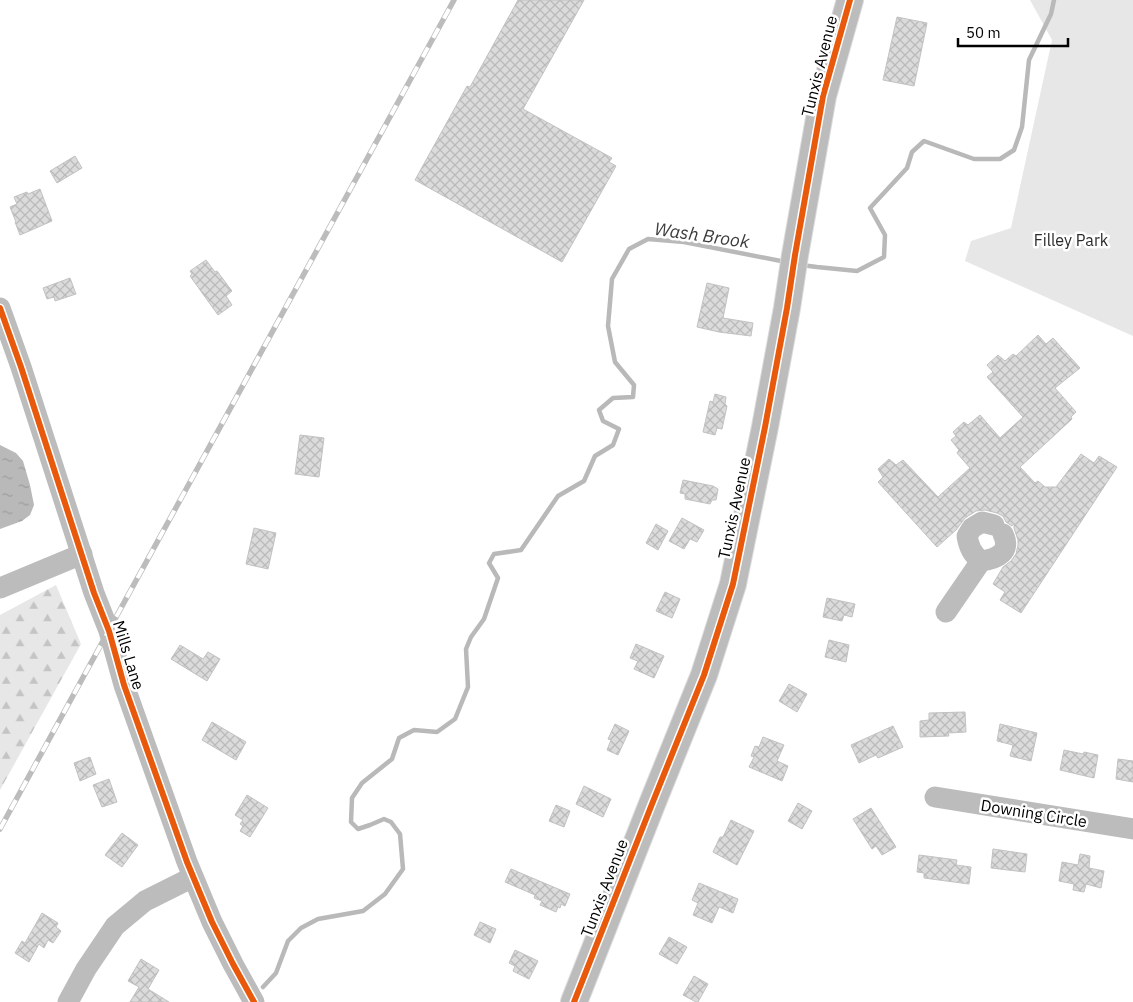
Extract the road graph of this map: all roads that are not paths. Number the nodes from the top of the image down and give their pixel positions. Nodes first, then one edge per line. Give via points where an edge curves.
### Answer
1 (850, 0) edge
2 (0, 308) edge
3 (82, 554) junction
4 (981, 561) junction
5 (0, 588) edge
6 (946, 612) dead end
7 (935, 797) dead end
8 (1133, 829) edge
9 (193, 877) junction
10 (68, 1002) edge
11 (254, 1002) edge
12 (574, 1002) edge

1 - 12 main road, Tunxis Avenue via 824,96 733,584 704,675
2 - 3 street, Mills Lane
3 - 5 street
3 - 9 street, Mills Lane via 124,686
4 - 4 street via 992,560 1006,546 999,529 982,522 967,536 968,547
4 - 6 street
7 - 8 street, Downing Circle
9 - 10 street via 145,901 115,926
9 - 11 street, Mills Lane via 212,922

